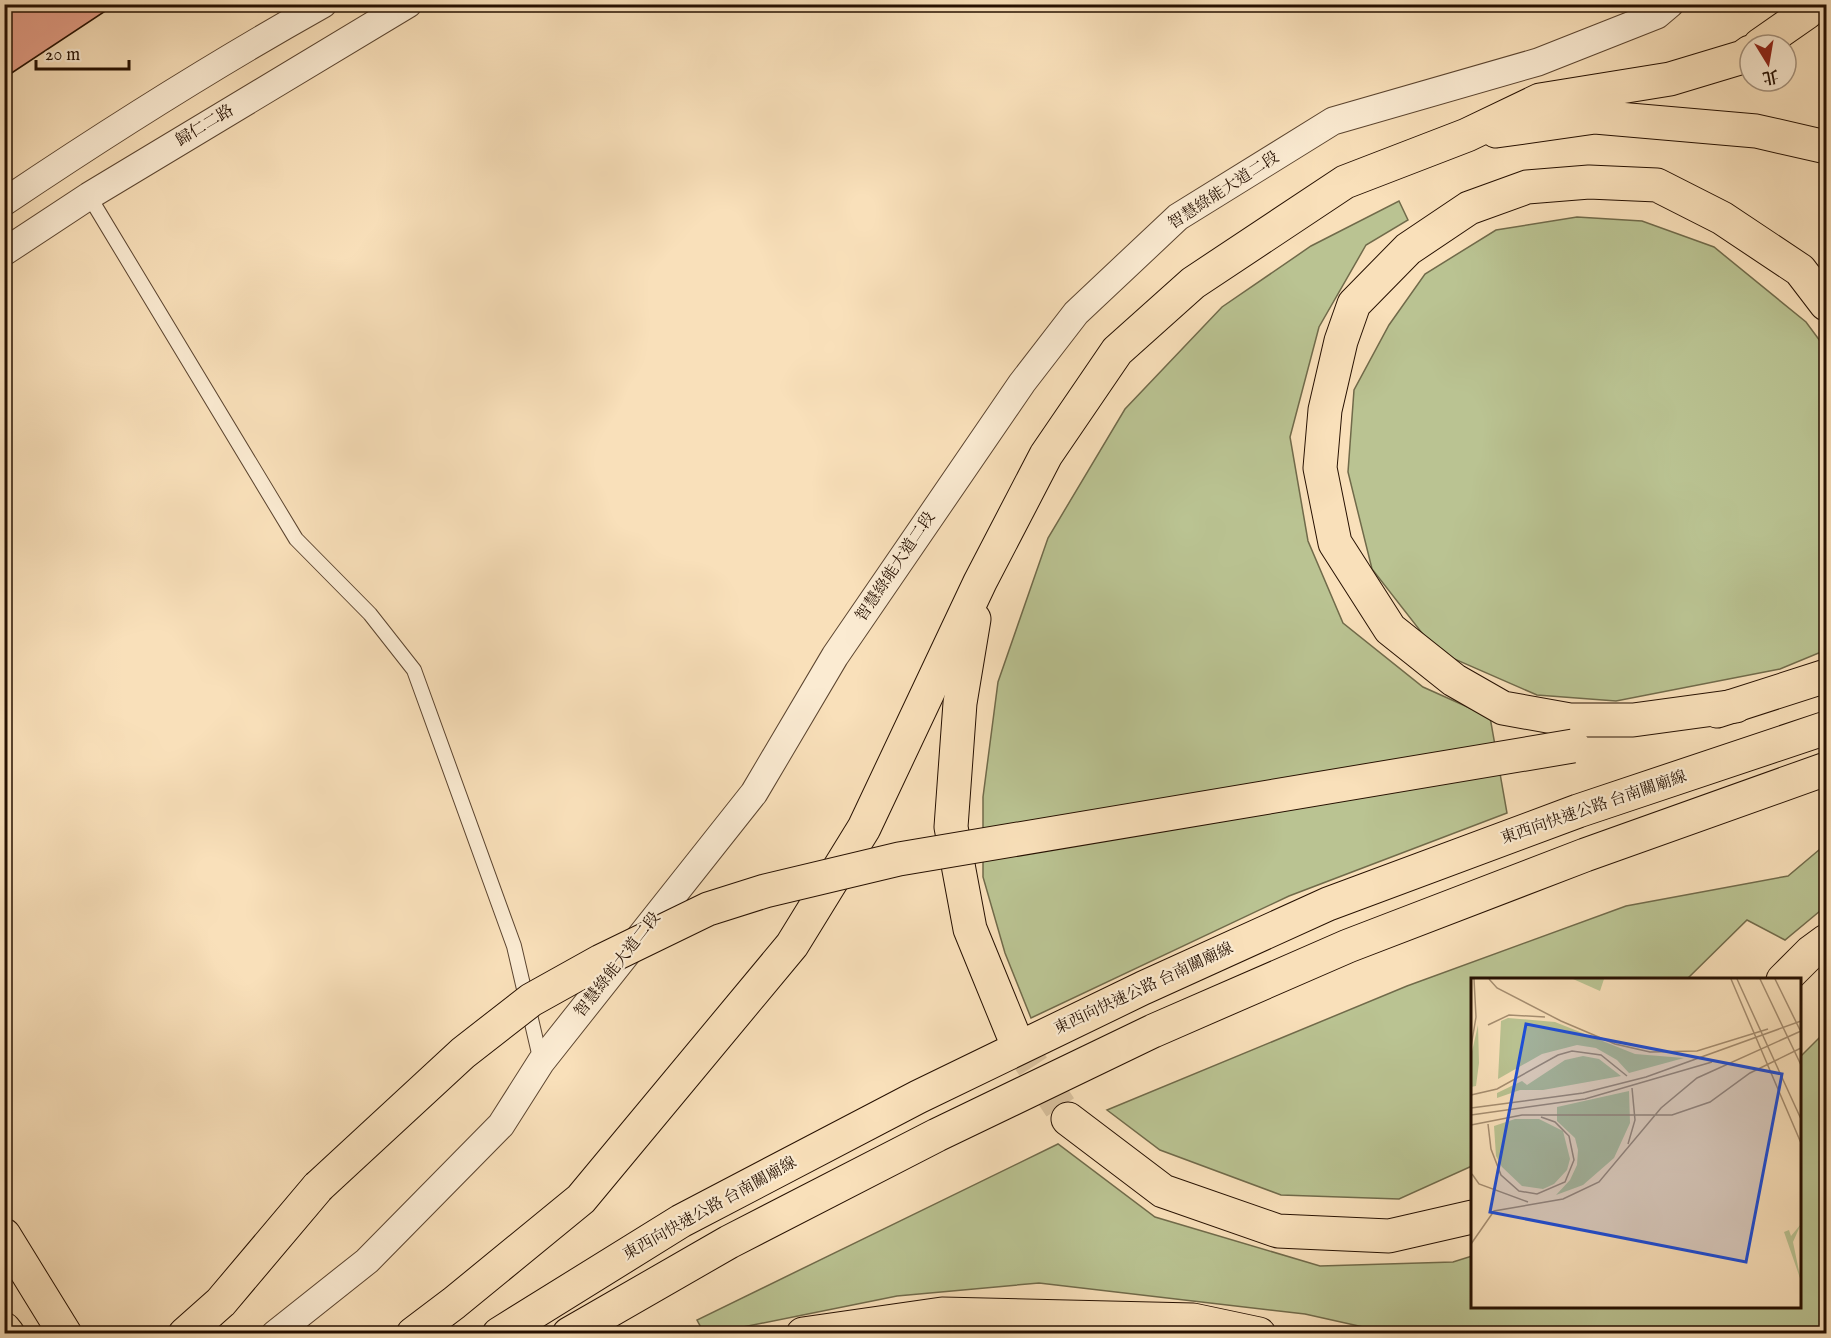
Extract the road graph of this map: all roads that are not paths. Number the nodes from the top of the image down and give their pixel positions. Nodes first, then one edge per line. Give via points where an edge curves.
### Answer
1 (323, 4) edge
2 (408, 4) edge
3 (1670, 4) edge
4 (1813, 4) edge
5 (1777, 33) edge
6 (1738, 59) edge
7 (1467, 135) junction
8 (1827, 147) edge
9 (89, 195) junction
10 (4, 202) edge
11 (4, 252) edge
12 (1827, 304) edge
13 (980, 582) junction
14 (1827, 676) edge
15 (1736, 706) junction
16 (1827, 728) edge
17 (1827, 769) edge
18 (1819, 947) edge
19 (1785, 978) edge
20 (1015, 1039) tunnel mouth
21 (542, 1062) junction
22 (1068, 1119) tunnel mouth
23 (1471, 1217) edge
24 (4, 1235) edge
25 (4, 1329) edge
26 (8, 1334) edge
27 (64, 1334) edge
28 (185, 1334) edge
29 (275, 1334) edge
30 (413, 1334) edge
31 (499, 1334) edge
32 (569, 1334) edge
33 (803, 1334) edge
34 (1259, 1334) edge

1 - 10 street via 100,138
2 - 9 street, 歸仁二路
3 - 21 street, 智慧綠能大道二段 via 1657,15 1538,62 1333,121 1178,217 1076,313 1022,383 835,656 754,793
4 - 5 main road
6 - 7 main road via 1670,79 1540,100
7 - 8 main road via 1595,117 1756,130
7 - 13 main road via 1345,182 1193,283 1117,351 1046,455
9 - 11 street, 歸仁二路
9 - 21 lane via 296,539 370,614 414,670 514,946
12 - 15 main road via 1800,270 1722,218 1657,185 1588,182 1527,188 1469,208 1408,249 1354,304 1325,410 1320,468 1335,543 1390,629 1454,680 1503,708 1570,720 1633,720
13 - 20 main road via 960,703 951,827 970,929
13 - 30 main road via 864,828 792,945 580,1198
14 - 15 main road
15 - 28 main road, bridge via 1573,746 899,859 708,909 531,1000 463,1053 318,1187 221,1302
16 - 31 main road, 東西向快速公路 台南關廟線 via 1578,812 1328,904 1143,988 918,1097 681,1221
17 - 32 main road via 1584,855 1348,945 1153,1031 937,1135 729,1242
18 - 19 main road
21 - 29 street, 智慧綠能大道二段 via 501,1125 367,1261
22 - 23 main road via 1163,1191 1278,1231 1389,1236
24 - 27 main road
25 - 26 main road
33 - 34 main road via 942,1314 1193,1320

